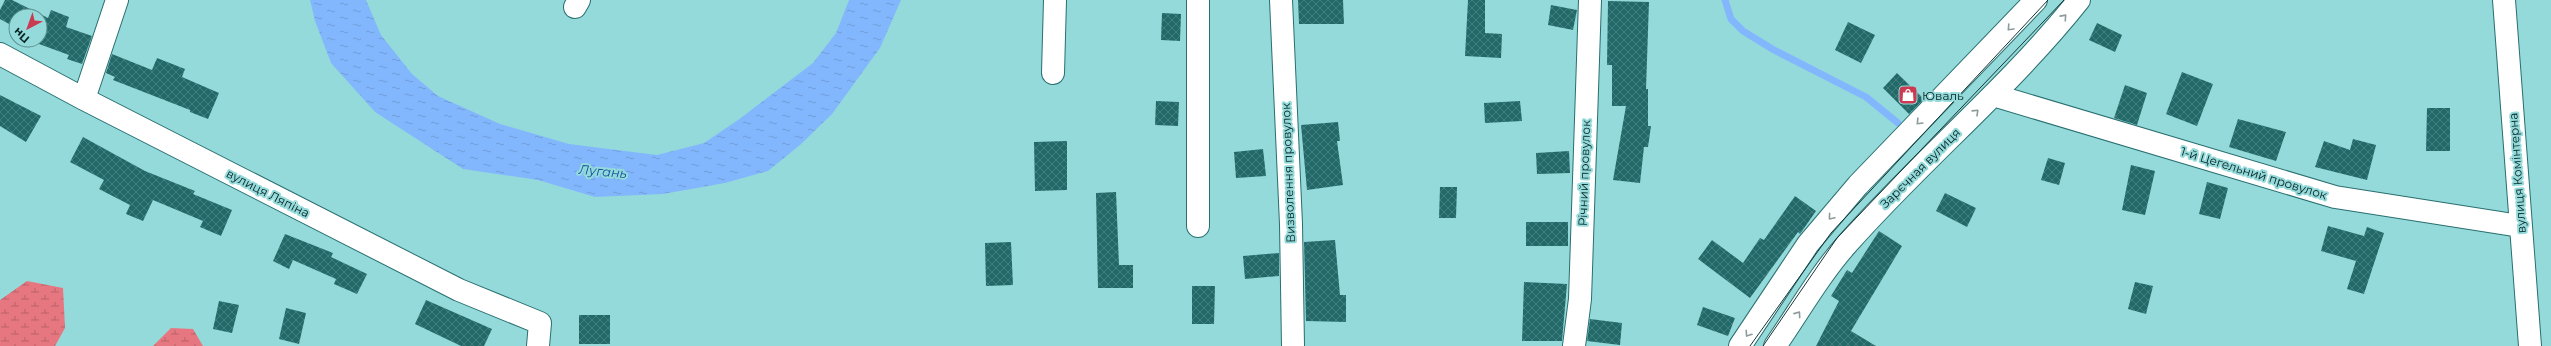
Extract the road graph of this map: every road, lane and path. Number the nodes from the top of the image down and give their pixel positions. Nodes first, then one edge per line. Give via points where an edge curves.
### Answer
1 (117, 0) edge
2 (1055, 0) edge
3 (1198, 0) edge
4 (1281, 0) edge
5 (1590, 0) edge
6 (2036, 0) edge
7 (2079, 0) edge
8 (2504, 0) edge
9 (0, 54) edge
10 (1053, 73) dead end
11 (1994, 95) junction
12 (84, 99) junction
13 (1198, 226) dead end
14 (2520, 226) junction
15 (538, 346) edge
16 (1293, 346) edge
17 (1574, 346) edge
18 (1740, 346) edge
19 (1775, 346) edge
20 (2530, 346) edge

1 - 12 street
2 - 10 street
3 - 13 street
4 - 16 street, Визволення провулок via 1291,224
5 - 17 street, Річний провулок via 1580,299
6 -> 18 street via 1858,185 1808,244
11 -> 7 street, Зарєчная вулиця
8 - 14 street, вулиця Комінтерна
9 - 12 street, вулиця Ляпіна
11 - 14 street, 1-й Цегельний провулок via 2335,197
19 -> 11 street, Зарєчная вулиця via 1845,246 1898,189
12 - 15 street, вулиця Ляпіна via 459,290 540,323
14 - 20 street, вулиця Комінтерна

